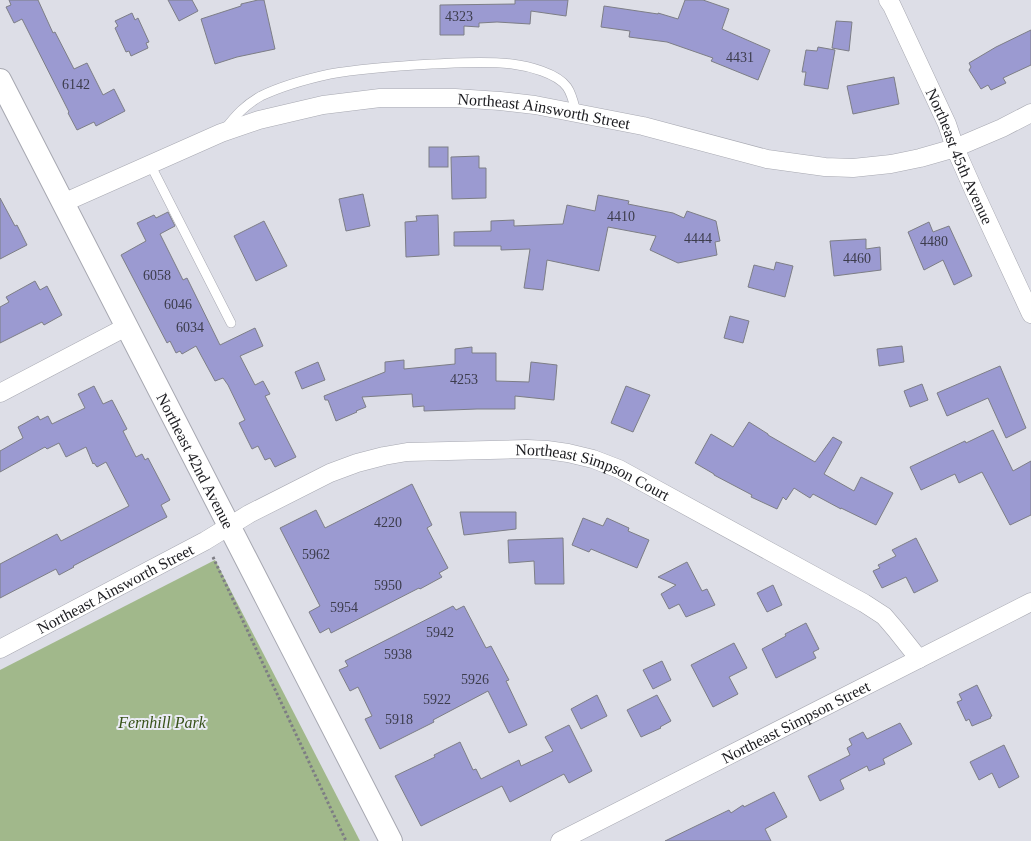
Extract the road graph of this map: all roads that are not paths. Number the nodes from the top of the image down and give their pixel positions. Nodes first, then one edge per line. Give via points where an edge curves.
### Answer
1 (888, 0) edge
2 (0, 80) edge
3 (576, 112) junction
4 (1031, 113) edge
5 (221, 133) junction
6 (955, 148) junction
7 (150, 164) junction
8 (63, 203) junction
9 (1031, 314) edge
10 (230, 324) dead end
11 (126, 327) junction
12 (0, 393) edge
13 (229, 526) junction
14 (1031, 602) edge
15 (0, 649) edge
16 (919, 659) junction
17 (391, 841) edge
18 (560, 841) edge

1 - 6 street, Northeast 45th Avenue
2 - 8 street, Northeast 42nd Avenue
3 - 5 street, Northeast Ainsworth Street via 500,100 380,98 323,105
3 - 5 lane via 567,86 539,70 485,63 395,66 330,74 278,89 243,108
3 - 6 street, Northeast Ainsworth Street via 767,159 825,167 891,164
4 - 6 street, Northeast Ainsworth Street
5 - 7 street, Northeast Ainsworth Street
6 - 9 street, Northeast 45th Avenue
7 - 8 street, Northeast Ainsworth Street
7 - 10 lane
8 - 11 street, Northeast 42nd Avenue
11 - 12 street
11 - 13 street, Northeast 42nd Avenue
13 - 15 street, Northeast Ainsworth Street
13 - 16 street, Northeast Simpson Court via 330,473 384,456 408,452 526,449 568,453 619,469 864,603 884,616
13 - 17 street, Northeast 42nd Avenue
14 - 16 street, Northeast Simpson Street
16 - 18 street, Northeast Simpson Street

